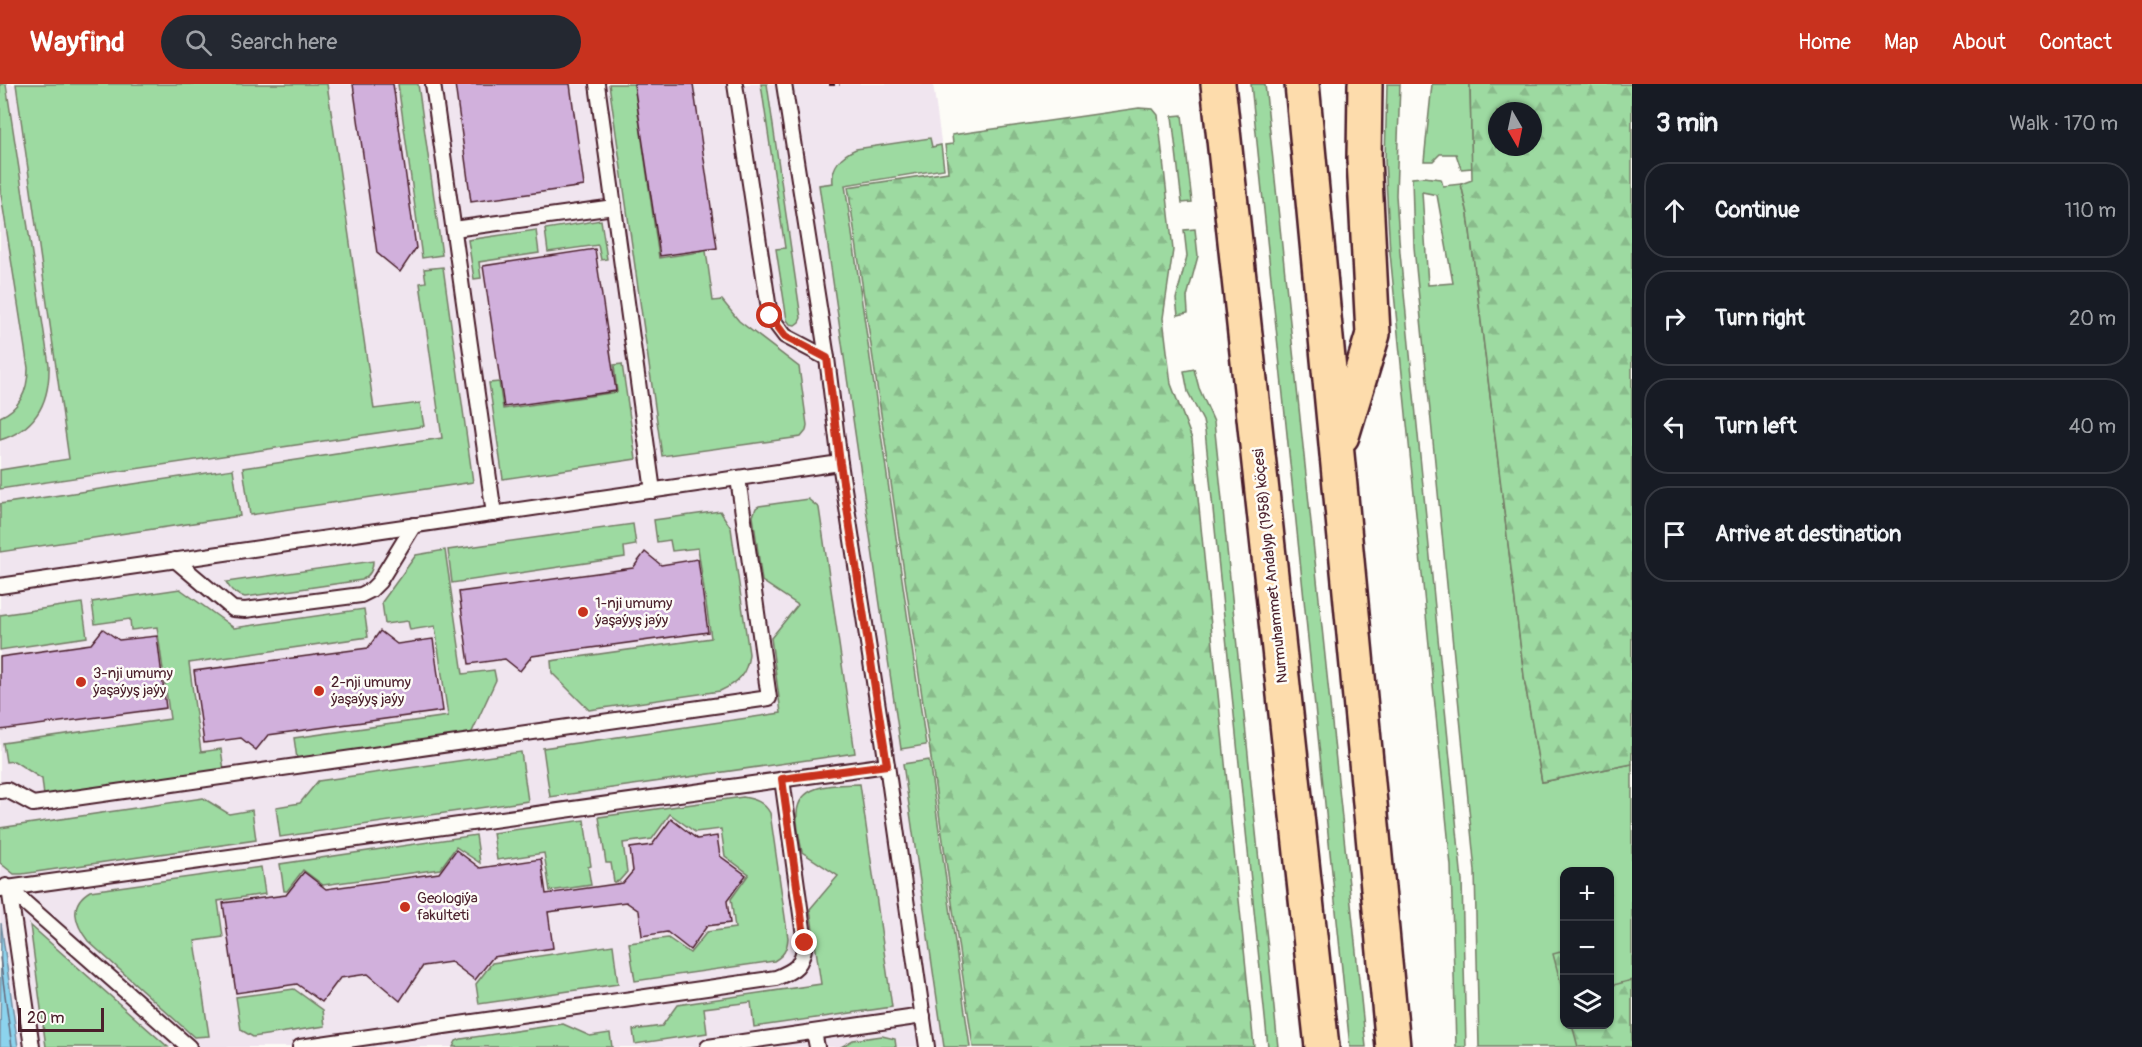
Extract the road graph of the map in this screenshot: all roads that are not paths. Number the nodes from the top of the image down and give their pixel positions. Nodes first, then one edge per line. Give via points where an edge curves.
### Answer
1 (433, 84) edge
2 (597, 84) edge
3 (735, 84) edge
4 (784, 84) edge
5 (1218, 84) edge
6 (1302, 84) edge
7 (1365, 84) edge
8 (614, 207) junction
9 (454, 229) junction
10 (827, 358) junction
11 (1337, 452) junction
12 (840, 463) junction
13 (738, 478) junction
14 (653, 490) junction
15 (494, 514) junction
16 (414, 525) junction
17 (175, 560) junction
18 (0, 586) edge
19 (887, 765) junction
20 (782, 779) junction
21 (0, 791) edge
22 (3, 886) edge
23 (0, 900) edge
24 (923, 1016) junction
25 (814, 1032) junction
26 (32, 1047) edge
27 (189, 1047) edge
28 (300, 1047) edge
29 (708, 1047) edge
30 (817, 1047) edge
31 (927, 1047) edge
32 (1322, 1047) edge
33 (1393, 1047) edge

1 - 9 lane
2 - 8 lane
3 - 10 lane via 770,316 785,336
4 - 10 lane
5 - 32 main road, Nurmuhammet Andalyp (1958) köçesi
6 - 11 main road
7 - 11 main road via 1364,159 1373,334
8 - 9 lane
8 - 14 lane
9 - 15 lane
10 - 12 lane
11 - 33 main road
12 - 13 lane
12 - 19 lane
13 - 14 lane
13 - 21 lane via 769,698 33,804 7,790
14 - 15 lane
15 - 16 lane
16 - 17 lane
16 - 17 lane via 379,582 360,595 233,609
17 - 18 lane
19 - 20 lane
19 - 24 lane
20 - 22 lane
20 - 28 lane via 805,943 799,966 790,973 764,980
22 - 23 lane
22 - 26 lane
22 - 27 lane
24 - 25 lane
24 - 31 lane
25 - 29 lane
25 - 30 lane

